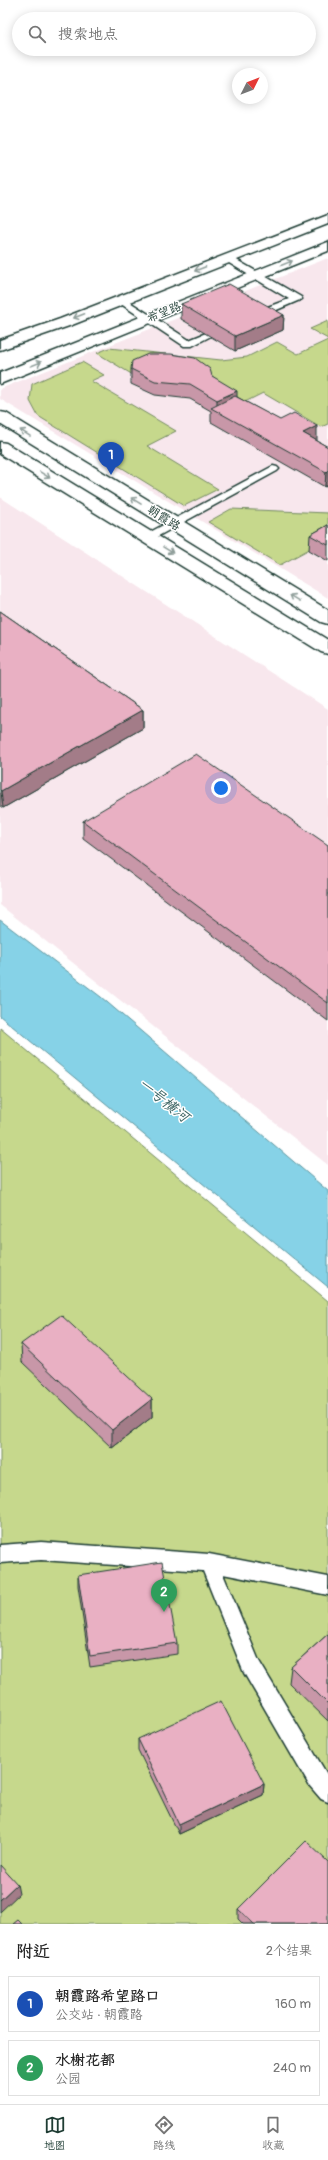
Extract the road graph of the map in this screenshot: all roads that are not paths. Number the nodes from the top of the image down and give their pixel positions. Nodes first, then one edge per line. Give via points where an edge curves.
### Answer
1 (328, 219) edge
2 (328, 246) edge
3 (228, 258) junction
4 (122, 300) junction
5 (261, 313) edge
6 (206, 336) dead end
7 (0, 345) edge
8 (0, 379) edge
9 (0, 417) edge
10 (0, 448) edge
11 (273, 469) dead end
12 (172, 524) junction
13 (147, 537) junction
14 (328, 618) edge
15 (328, 648) edge
16 (0, 1554) edge
17 (209, 1563) junction
18 (328, 1586) edge
19 (328, 1792) edge

1 - 3 main road, 希望路
8 -> 2 main road, 希望路
3 -> 4 main road, 希望路
3 - 5 lane via 297,299
4 - 6 lane via 188,344
4 -> 7 main road, 希望路
12 -> 9 main road, 朝霞路
10 -> 13 main road, 朝霞路
11 - 12 lane
12 - 13 lane
14 -> 12 main road, 朝霞路
13 -> 15 main road, 朝霞路
16 - 17 lane via 41,1551
17 - 18 lane
17 - 19 lane via 251,1666 316,1778

